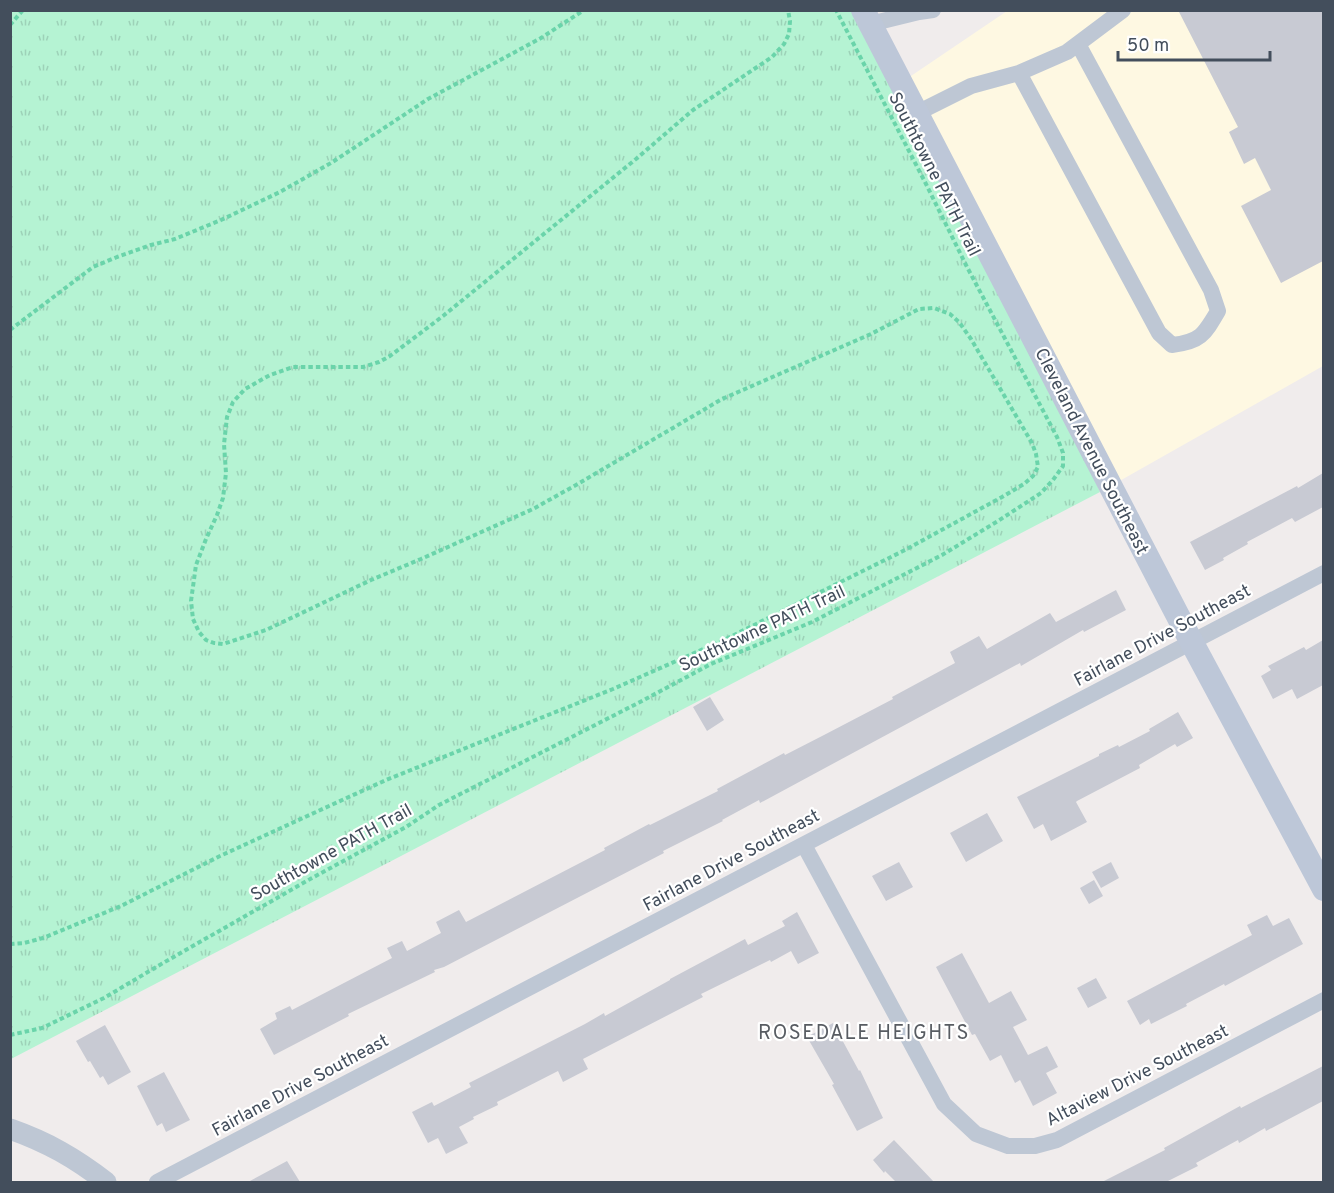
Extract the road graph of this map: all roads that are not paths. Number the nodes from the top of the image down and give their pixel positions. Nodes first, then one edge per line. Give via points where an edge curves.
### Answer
1 (933, 10) edge
2 (1123, 10) edge
3 (867, 17) edge
4 (1078, 44) junction
5 (1019, 73) junction
6 (917, 114) junction
7 (1323, 573) edge
8 (1191, 641) junction
9 (804, 845) junction
10 (1323, 889) edge
11 (1323, 1000) edge
12 (10, 1130) edge
13 (105, 1182) edge
14 (157, 1182) edge

1 - 3 street
2 - 4 street
3 - 6 main road, Cleveland Avenue Southeast
4 - 5 street
4 - 5 street via 1211,290 1218,311 1207,331 1189,343 1172,345 1159,333
5 - 6 street via 971,86
6 - 8 main road, Cleveland Avenue Southeast
7 - 8 street, Fairlane Drive Southeast
8 - 9 street, Fairlane Drive Southeast
8 - 10 main road, Cleveland Avenue Southeast
9 - 11 street, Altaview Drive Southeast via 944,1104 976,1134 1008,1146 1035,1146 1057,1140
9 - 14 street, Fairlane Drive Southeast
12 - 13 street via 36,1138 83,1164

